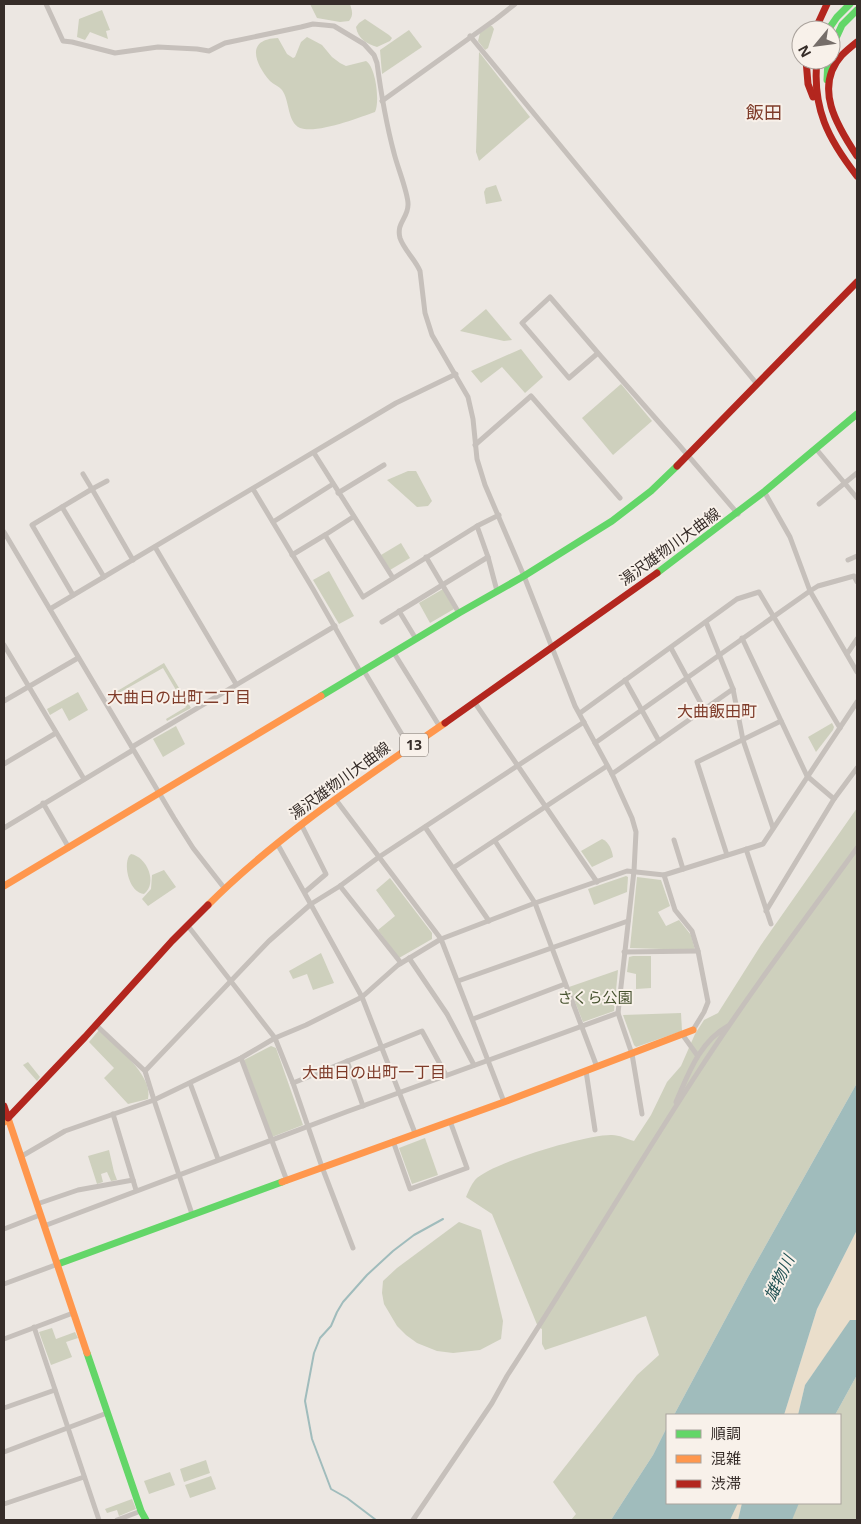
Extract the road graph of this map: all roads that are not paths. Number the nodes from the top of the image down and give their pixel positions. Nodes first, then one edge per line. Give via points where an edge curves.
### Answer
1 (46, 4) edge
2 (514, 4) edge
3 (827, 4) edge
4 (850, 4) edge
5 (857, 10) edge
6 (820, 20) edge
7 (835, 20) edge
8 (841, 27) edge
9 (470, 36) junction
10 (857, 42) edge
11 (806, 70) edge
12 (815, 70) edge
13 (826, 70) edge
14 (828, 89) junction
15 (382, 100) junction
16 (821, 118) junction
17 (857, 156) edge
18 (857, 176) edge
19 (857, 282) edge
20 (598, 353) junction
21 (456, 374) junction
22 (756, 384) junction
23 (857, 414) edge
24 (475, 445) junction
25 (817, 450) junction
26 (314, 453) junction
27 (688, 455) junction
28 (384, 465) dead end
29 (83, 474) dead end
30 (857, 474) edge
31 (107, 480) dead end
32 (845, 483) junction
33 (333, 484) junction
34 (92, 489) junction
35 (253, 489) junction
36 (338, 493) junction
37 (765, 493) junction
38 (620, 498) dead end
39 (857, 498) edge
40 (819, 504) dead end
41 (62, 507) junction
42 (738, 514) junction
43 (499, 515) junction
44 (354, 517) junction
45 (273, 522) junction
46 (477, 526) junction
47 (4, 532) edge
48 (325, 535) junction
49 (155, 547) junction
50 (292, 555) junction
51 (857, 556) edge
52 (426, 557) junction
53 (488, 557) junction
54 (133, 560) junction
55 (848, 560) dead end
56 (104, 576) junction
57 (524, 576) junction
58 (393, 578) junction
59 (857, 582) edge
60 (443, 584) junction
61 (497, 591) junction
62 (810, 591) junction
63 (73, 595) junction
64 (50, 609) junction
65 (399, 611) junction
66 (459, 613) junction
67 (773, 616) junction
68 (382, 622) dead end
69 (706, 622) junction
70 (335, 626) junction
71 (742, 638) junction
72 (416, 639) junction
73 (857, 639) edge
74 (4, 645) edge
75 (552, 648) junction
76 (671, 648) junction
77 (394, 652) junction
78 (847, 654) junction
79 (719, 655) junction
80 (78, 658) junction
81 (362, 672) junction
82 (857, 672) edge
83 (688, 678) junction
84 (625, 680) junction
85 (236, 684) junction
86 (28, 686) junction
87 (732, 688) junction
88 (4, 701) edge
89 (857, 702) edge
90 (475, 703) junction
91 (704, 709) junction
92 (642, 710) junction
93 (580, 714) junction
94 (781, 721) junction
95 (584, 722) junction
96 (440, 727) junction
97 (840, 728) junction
98 (56, 733) junction
99 (743, 740) junction
100 (659, 741) junction
101 (596, 742) junction
102 (132, 748) junction
103 (410, 748) junction
104 (4, 764) edge
105 (518, 765) junction
106 (607, 766) junction
107 (857, 768) edge
108 (612, 774) junction
109 (807, 776) junction
110 (84, 779) junction
111 (160, 794) junction
112 (834, 799) junction
113 (336, 800) junction
114 (43, 803) junction
115 (545, 807) junction
116 (302, 826) junction
117 (425, 827) junction
118 (4, 828) edge
119 (773, 828) junction
120 (495, 840) junction
121 (674, 840) dead end
122 (278, 844) junction
123 (69, 848) junction
124 (857, 848) edge
125 (746, 849) junction
126 (727, 855) junction
127 (379, 857) junction
128 (453, 868) junction
129 (683, 869) junction
130 (634, 871) junction
131 (664, 875) junction
132 (597, 882) junction
133 (4, 886) edge
134 (340, 886) junction
135 (225, 889) junction
136 (304, 892) junction
137 (535, 903) junction
138 (311, 904) junction
139 (766, 911) junction
140 (489, 920) junction
141 (628, 921) junction
142 (771, 924) dead end
143 (188, 926) junction
144 (441, 939) junction
145 (552, 947) junction
146 (698, 951) junction
147 (624, 952) junction
148 (409, 958) junction
149 (401, 963) junction
150 (230, 981) junction
151 (458, 981) junction
152 (565, 984) junction
153 (362, 997) junction
154 (618, 1013) junction
155 (473, 1019) junction
156 (96, 1025) junction
157 (730, 1025) junction
158 (581, 1026) junction
159 (693, 1030) joint
160 (682, 1034) junction
161 (275, 1038) junction
162 (381, 1047) junction
163 (632, 1054) junction
164 (697, 1055) junction
165 (241, 1058) junction
166 (489, 1060) junction
167 (346, 1061) junction
168 (474, 1065) junction
169 (597, 1067) junction
170 (145, 1071) junction
171 (586, 1071) junction
172 (446, 1076) junction
173 (190, 1083) junction
174 (293, 1083) junction
175 (399, 1092) junction
176 (154, 1100) junction
177 (504, 1102) junction
178 (4, 1106) edge
179 (363, 1106) junction
180 (674, 1110) junction
181 (113, 1114) junction
182 (642, 1114) dead end
183 (6, 1120) edge
184 (450, 1121) junction
185 (307, 1126) junction
186 (595, 1130) dead end
187 (415, 1133) junction
188 (271, 1140) junction
189 (393, 1141) junction
190 (22, 1156) junction
191 (218, 1159) junction
192 (322, 1167) junction
193 (179, 1174) junction
194 (133, 1180) junction
195 (287, 1180) junction
196 (136, 1190) junction
197 (36, 1204) junction
198 (192, 1214) junction
199 (40, 1215) junction
200 (44, 1226) junction
201 (4, 1229) edge
202 (353, 1248) dead end
203 (58, 1264) junction
204 (4, 1284) edge
205 (73, 1313) junction
206 (34, 1328) junction
207 (4, 1339) edge
208 (55, 1390) junction
209 (4, 1408) edge
210 (108, 1413) junction
211 (68, 1428) junction
212 (4, 1452) edge
213 (84, 1477) junction
214 (4, 1504) edge
215 (141, 1511) junction
216 (99, 1520) edge
217 (116, 1520) edge
218 (146, 1520) edge
219 (413, 1520) edge

1 - 15 street via 64,41 115,53 158,47 209,51 225,43 301,26 334,26 364,44 374,55
2 - 9 street
3 - 6 main road
4 - 7 main road
5 - 8 main road
9 - 15 street
9 - 22 street
10 - 14 main road via 836,64
11 - 16 main road
12 - 16 main road
13 - 14 main road
14 - 17 main road via 834,119
15 - 21 street via 408,206 399,230 400,236 420,271 425,313 432,335
16 - 18 main road
19 - 22 main road
20 - 20 street via 550,297 522,322 569,378
20 - 27 street
21 - 24 street via 472,409
21 - 26 street via 396,404
22 - 27 main road
23 - 25 main road, 湯沢雄物川大曲線 / 13
24 - 38 street via 531,396
24 - 43 street via 480,471
25 - 32 street
25 - 37 main road, 湯沢雄物川大曲線 / 13
26 - 33 street
26 - 35 street
27 - 42 street
27 - 57 main road via 626,511
28 - 36 street
29 - 34 street
30 - 32 street
31 - 34 street
32 - 39 street
32 - 40 street
33 - 36 street
33 - 45 street
34 - 41 street
34 - 54 street
35 - 45 street
35 - 49 street
36 - 44 street
37 - 42 main road, 湯沢雄物川大曲線 / 13
37 - 62 street via 790,537
41 - 56 street
41 - 63 street via 32,524
42 - 75 main road, 湯沢雄物川大曲線 / 13
43 - 46 street
43 - 57 street
44 - 48 street
44 - 58 street
45 - 50 street
46 - 52 street
46 - 53 street
47 - 64 street
48 - 50 street
48 - 58 street via 363,597
49 - 54 street
49 - 85 street
50 - 70 street
51 - 55 street
52 - 58 street
52 - 60 street
53 - 60 street
53 - 61 street
54 - 56 street
56 - 63 street
57 - 61 main road
57 - 75 street
59 - 62 street via 854,576
60 - 65 street
60 - 66 street
61 - 66 main road
62 - 67 street
62 - 78 street
63 - 64 street
64 - 80 street
65 - 68 street
65 - 72 street
66 - 72 main road
67 - 69 street via 759,592 737,599
67 - 71 street
67 - 97 street
69 - 76 street
69 - 79 street
70 - 81 street
70 - 85 street
71 - 79 street
71 - 94 street
72 - 77 main road
73 - 78 street
74 - 86 street
75 - 90 main road, 湯沢雄物川大曲線 / 13
75 - 93 street
76 - 83 street
76 - 84 street
77 - 81 main road
77 - 96 street
78 - 82 street
79 - 83 street
79 - 87 street
80 - 86 street
80 - 102 street
81 - 103 street
81 - 111 main road
83 - 91 street
83 - 92 street
84 - 92 street
84 - 93 street
85 - 102 street
86 - 88 street
86 - 98 street
87 - 91 street
87 - 99 street
89 - 97 street
90 - 96 main road, 湯沢雄物川大曲線 / 13
90 - 105 street
91 - 100 street
92 - 100 street
92 - 101 street
93 - 95 street
94 - 99 street
94 - 109 street
95 - 101 street
95 - 105 street
96 - 103 main road, 湯沢雄物川大曲線 / 13
97 - 109 street
98 - 104 street
98 - 110 street
99 - 119 street
99 - 126 street via 697,762
100 - 108 street
101 - 106 street
102 - 110 street
102 - 111 street
103 - 113 main road, 湯沢雄物川大曲線 / 13
105 - 115 street
105 - 117 street
106 - 108 street
106 - 115 street
107 - 112 street
108 - 130 street via 636,832
109 - 112 street
109 - 119 street
110 - 114 street
111 - 123 main road
111 - 135 street via 193,848
112 - 139 street
113 - 116 main road, 湯沢雄物川大曲線 / 13
113 - 127 street
114 - 118 street
114 - 123 street
115 - 120 street
115 - 132 street
116 - 122 main road, 湯沢雄物川大曲線 / 13
116 - 136 street via 326,874
117 - 127 street
117 - 128 street
119 - 125 street via 763,844
120 - 128 street
120 - 137 street
121 - 129 street
122 - 135 main road, 湯沢雄物川大曲線 / 13
122 - 136 street
123 - 133 main road
124 - 157 street
125 - 126 street
125 - 139 street
126 - 129 street
127 - 134 street
127 - 144 street
128 - 140 street
129 - 131 street
130 - 131 street
130 - 132 street
130 - 141 street
131 - 146 street via 675,910 692,931
132 - 137 street
134 - 138 street
134 - 149 street
135 - 143 main road, 湯沢雄物川大曲線 / 13
136 - 138 street
137 - 140 street
137 - 145 street
138 - 150 street
138 - 153 street
139 - 142 street
140 - 144 street
141 - 145 street
141 - 147 street
143 - 150 street
143 - 156 main road, 湯沢雄物川大曲線 / 13
144 - 148 street
144 - 151 street
145 - 151 street
145 - 152 street
146 - 147 street
146 - 159 street via 708,1002
147 - 154 street
148 - 149 street
148 - 168 street via 447,1014
149 - 153 street
150 - 161 street
150 - 170 street
151 - 155 street
152 - 155 street
152 - 158 street
153 - 161 street
153 - 162 street
154 - 158 street
154 - 163 street
155 - 166 street
156 - 170 street
156 - 183 main road, 湯沢雄物川大曲線 / 13
157 - 164 street
157 - 180 street
158 - 166 street
158 - 169 street
159 - 160 main road
160 - 163 main road
160 - 164 street
161 - 165 street
161 - 174 street
162 - 167 street
162 - 172 street via 422,1032
162 - 175 street
163 - 169 main road
163 - 182 street
164 - 180 street
165 - 173 street
165 - 188 street
166 - 168 street
166 - 177 street
167 - 174 street
167 - 179 street
168 - 172 street
169 - 171 main road
170 - 176 street
171 - 177 main road
171 - 186 street
172 - 175 street
173 - 176 street
173 - 191 street
174 - 185 street
175 - 179 street
175 - 187 street
176 - 181 street
176 - 193 street
177 - 184 main road
178 - 183 main road
179 - 185 street
180 - 219 street via 492,1403
181 - 190 street via 65,1131
181 - 194 street
183 - 190 main road
184 - 187 main road
184 - 189 street via 467,1168 410,1189
185 - 188 street
185 - 192 street
187 - 189 main road
188 - 191 street
188 - 195 street
189 - 192 main road
190 - 197 main road
191 - 193 street
192 - 195 main road
192 - 202 street
193 - 196 street
193 - 198 street
194 - 196 street
194 - 197 street via 78,1190
195 - 198 main road
196 - 200 street
197 - 199 main road
198 - 203 main road
199 - 200 main road
199 - 201 street
200 - 203 main road
203 - 204 street
203 - 205 main road
205 - 206 street
205 - 210 main road
206 - 207 street
206 - 208 street
208 - 209 street
208 - 211 street
210 - 211 street
210 - 215 main road
211 - 212 street
211 - 213 street
213 - 214 street
213 - 216 street
215 - 217 street
215 - 218 main road

